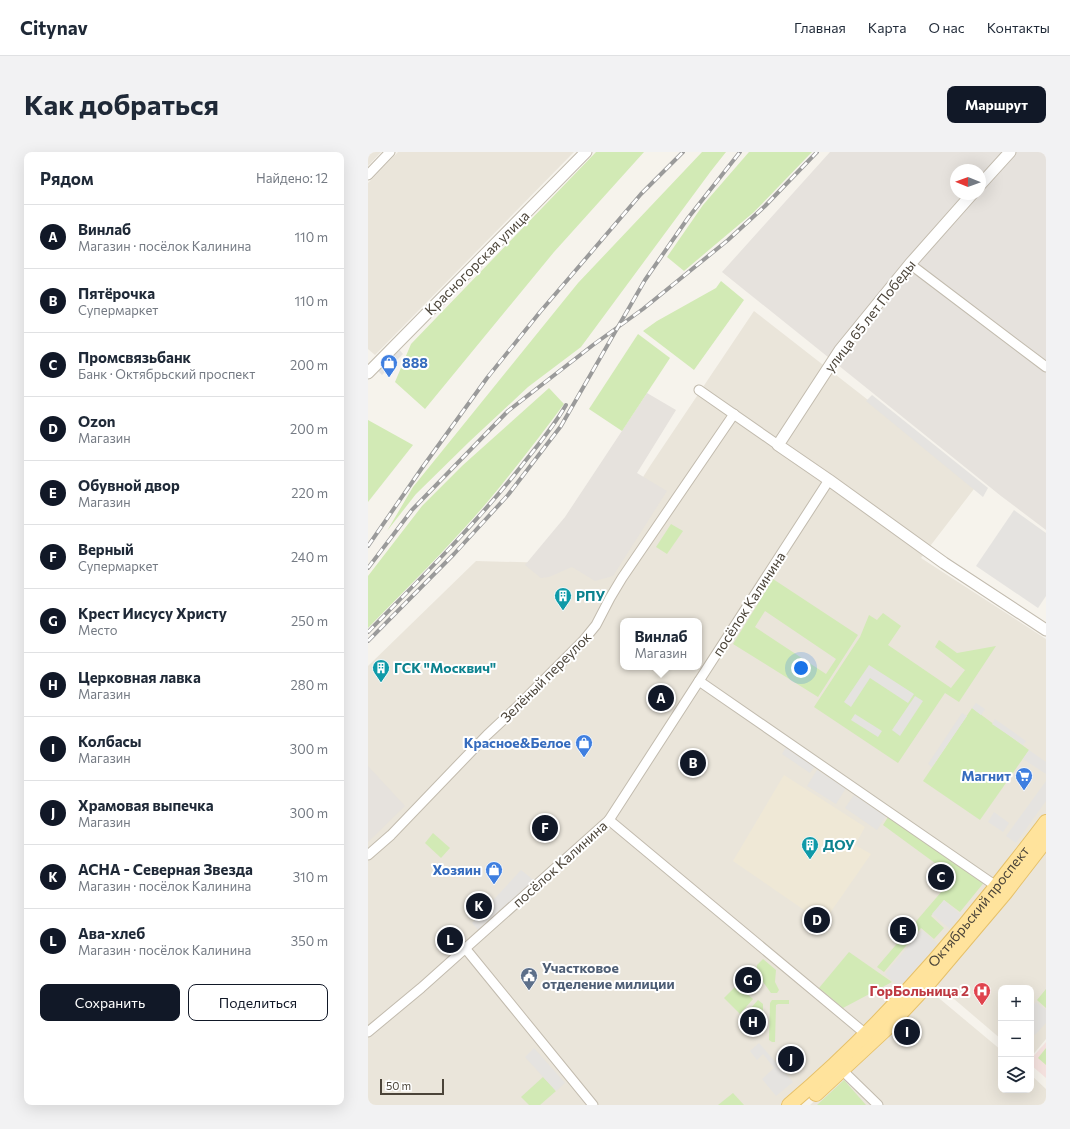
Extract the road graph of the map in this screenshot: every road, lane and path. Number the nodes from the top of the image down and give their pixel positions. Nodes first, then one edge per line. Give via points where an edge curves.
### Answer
1 (390, 152) edge
2 (586, 152) edge
3 (1010, 152) edge
4 (368, 175) edge
5 (986, 178) edge
6 (967, 200) edge
7 (910, 264) junction
8 (1046, 366) edge
9 (369, 370) edge
10 (699, 390) dead end
11 (734, 414) junction
12 (778, 445) junction
13 (829, 480) junction
14 (1046, 630) edge
15 (699, 681) junction
16 (609, 820) junction
17 (1046, 822) edge
18 (1046, 840) edge
19 (368, 855) edge
20 (996, 886) junction
21 (464, 948) junction
22 (368, 1032) edge
23 (867, 1035) junction
24 (842, 1071) junction
25 (593, 1105) edge
26 (789, 1105) edge
27 (804, 1105) edge
28 (878, 1105) edge

1 - 4 street
2 - 9 street, Красногорская улица
3 - 5 street
6 - 7 street, улица 65 лет Победы
7 - 8 street
7 - 12 street, улица 65 лет Победы via 840,350
10 - 11 street
11 - 12 street
11 - 19 street, Зелёный переулок via 622,578 596,625 583,641 487,735 391,835
12 - 13 street
13 - 14 street via 944,563
13 - 15 street, посёлок Калинина
15 - 16 street, посёлок Калинина
15 - 20 street
16 - 21 street, посёлок Калинина
16 - 23 street
17 - 20 main road, Октябрьский проспект
18 - 24 main road, Октябрьский проспект via 928,984
20 - 23 main road, Октябрьский проспект via 930,966
21 - 22 street, посёлок Калинина
21 - 25 street
23 - 26 main road, Октябрьский проспект
24 - 27 main road, Октябрьский проспект
24 - 28 street

